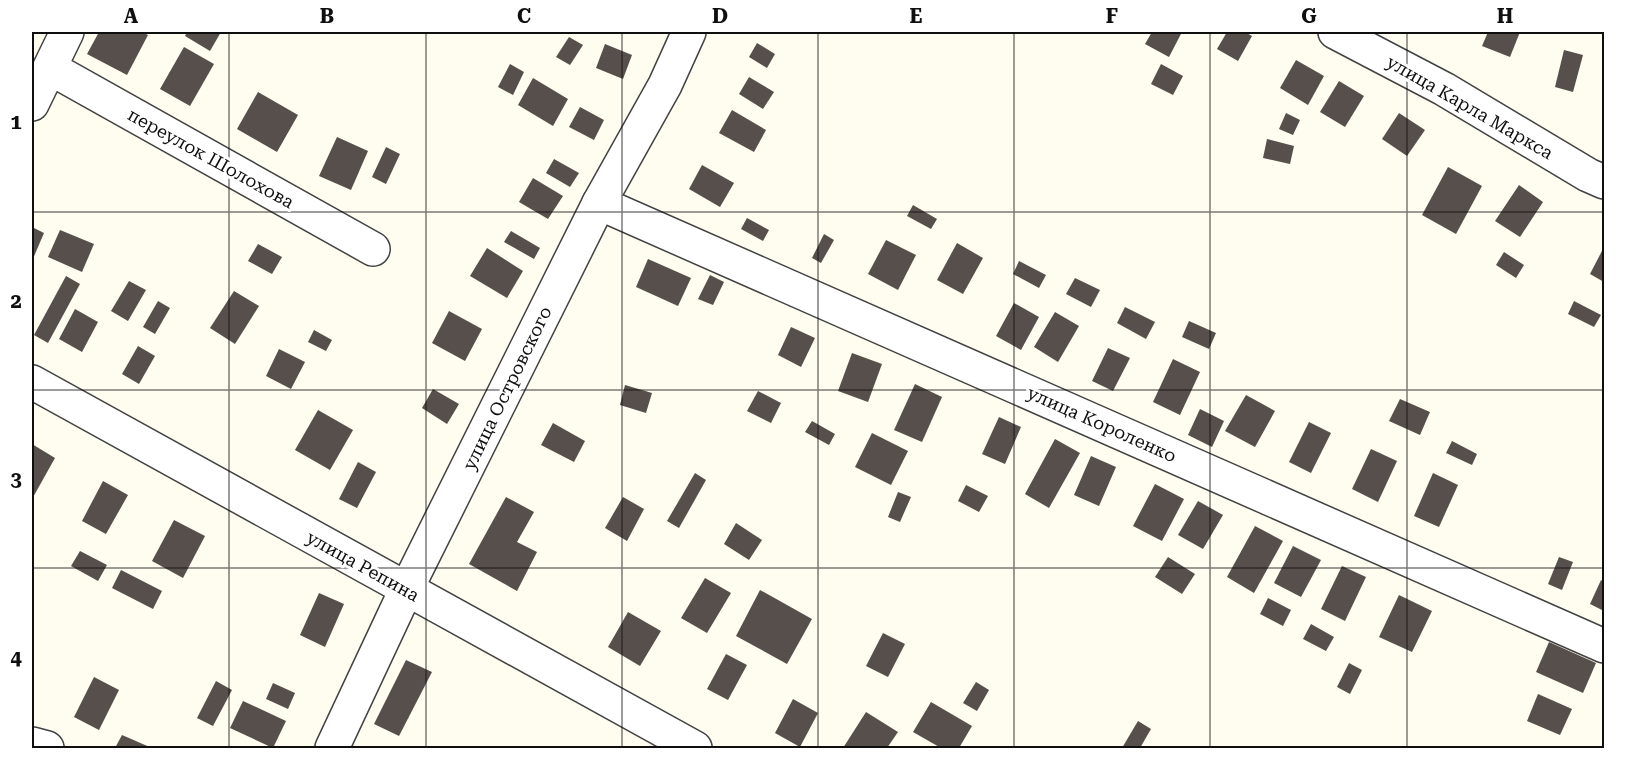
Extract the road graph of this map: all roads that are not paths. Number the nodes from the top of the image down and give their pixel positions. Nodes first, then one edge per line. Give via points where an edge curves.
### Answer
1 (67, 32) edge
2 (688, 32) edge
3 (1335, 32) edge
4 (50, 68) junction
5 (32, 104) edge
6 (1605, 182) edge
7 (599, 203) junction
8 (373, 249) dead end
9 (32, 382) edge
10 (406, 590) junction
11 (1605, 646) edge
12 (32, 744) edge
13 (47, 748) edge
14 (332, 748) edge
15 (695, 748) edge

1 - 4 street
2 - 7 street, улица Островского via 665,85
3 - 6 street, улица Карла Маркса via 1444,89
4 - 5 street
4 - 8 street, переулок Шолохова
7 - 10 street, улица Островского
7 - 11 street, улица Короленко
9 - 10 street, улица Репина
10 - 14 street, улица Островского
10 - 15 street, улица Репина
12 - 13 street

